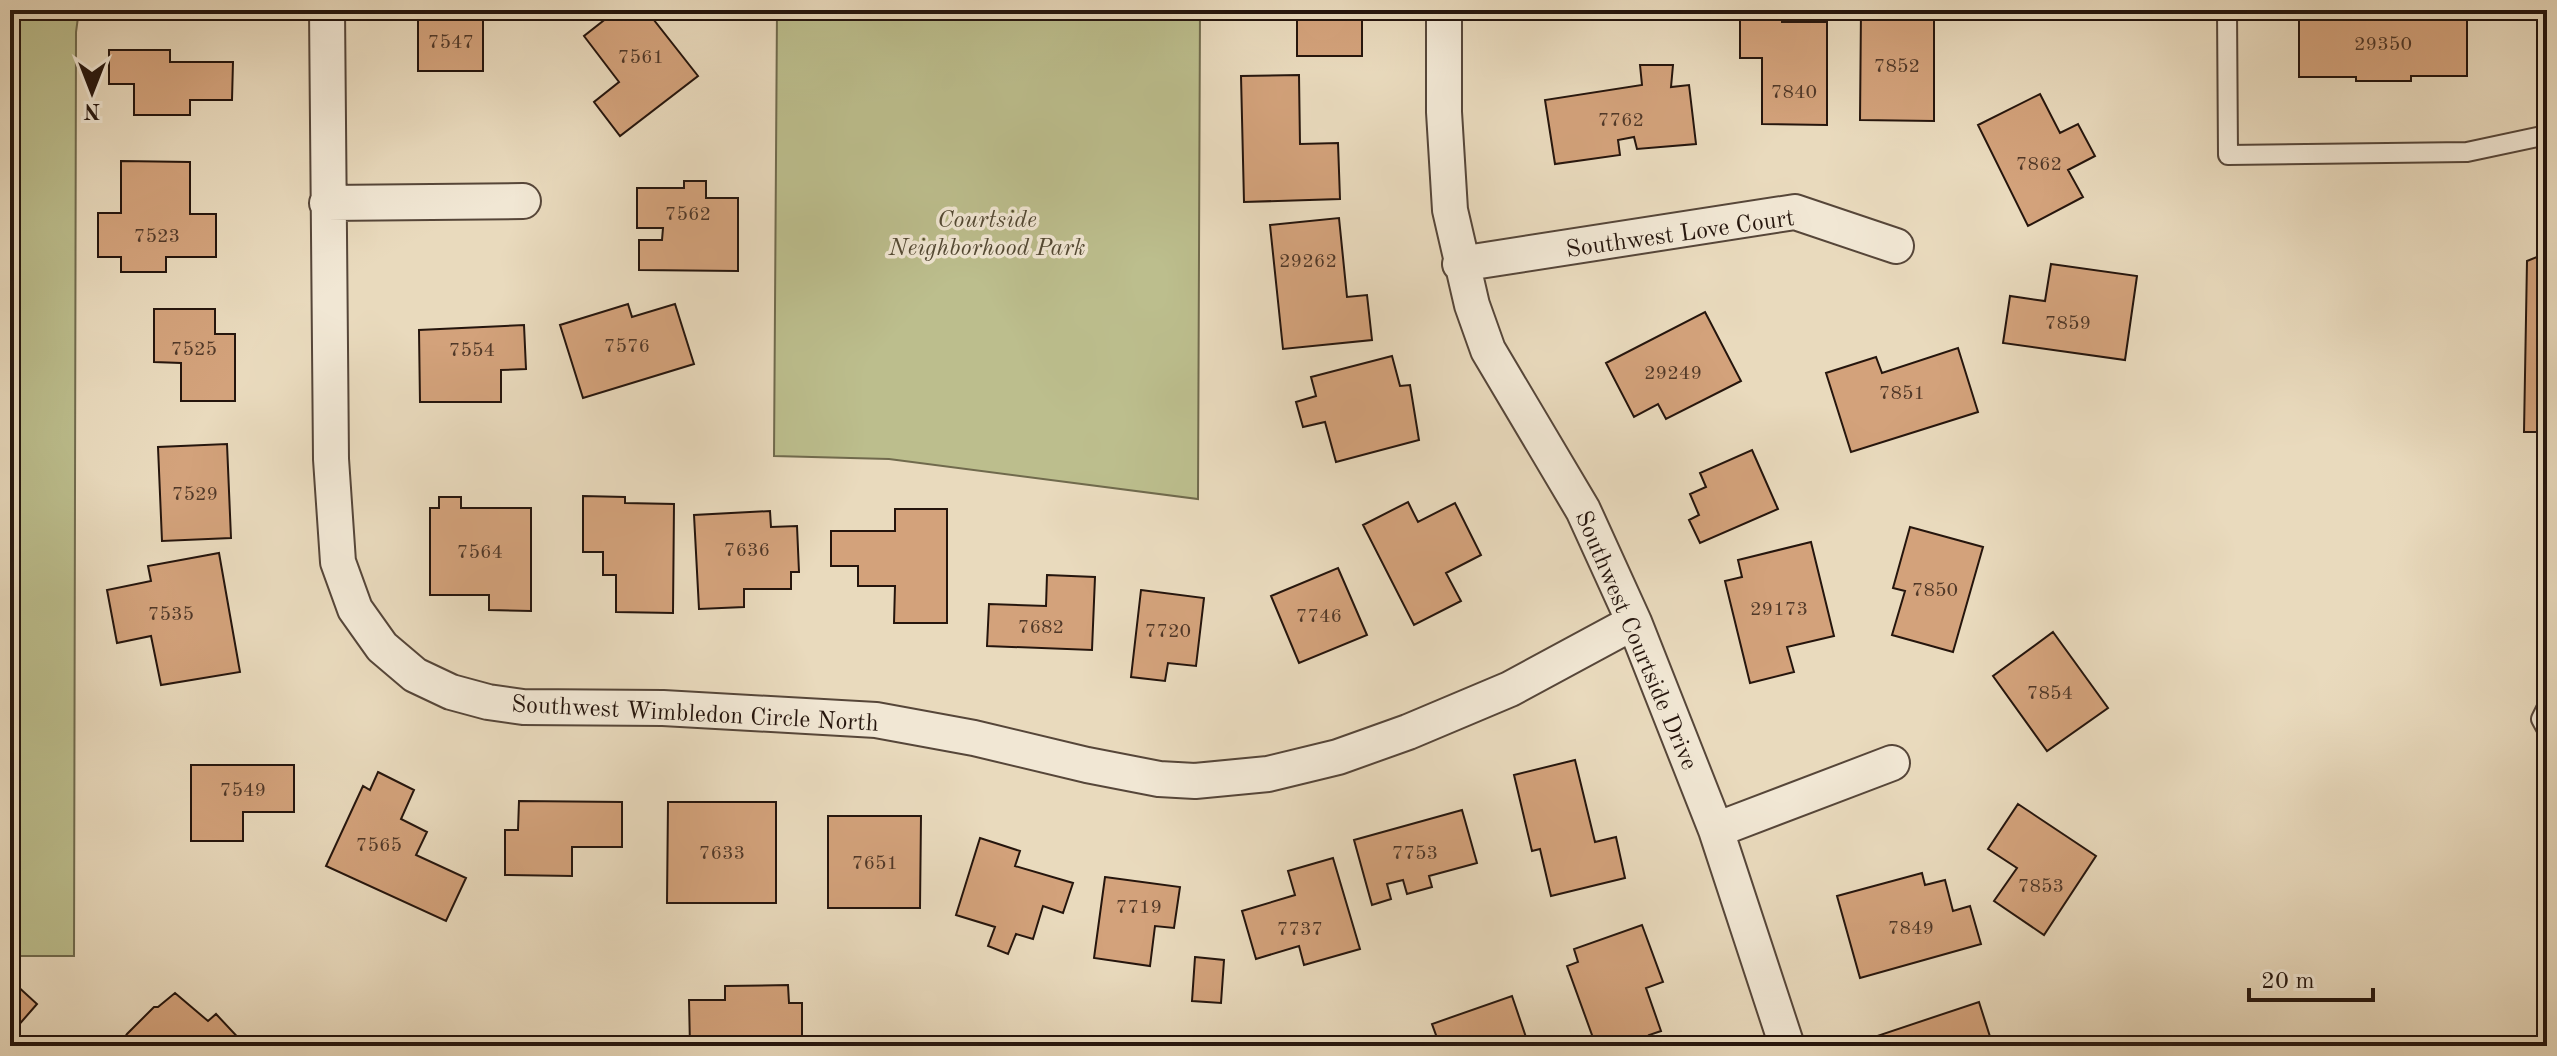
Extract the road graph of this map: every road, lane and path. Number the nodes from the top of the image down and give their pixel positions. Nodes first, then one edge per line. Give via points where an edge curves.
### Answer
1 (327, 10) edge
2 (1444, 10) edge
3 (2227, 10) edge
4 (2547, 135) edge
5 (523, 201) dead end
6 (327, 203) junction
7 (1896, 246) dead end
8 (1460, 264) junction
9 (1634, 622) junction
10 (2547, 707) edge
11 (2547, 730) edge
12 (1892, 763) dead end
13 (1716, 830) junction
14 (1787, 1046) edge

1 - 6 street, Southwest Wimbledon Circle North
2 - 8 street, Southwest Courtside Drive via 1449,196
3 - 4 lane via 2228,155 2467,152
5 - 6 street
6 - 9 street, Southwest Wimbledon Circle North via 338,562 355,609 382,647 415,675 451,692 523,707 663,708 876,720 1159,779 1195,781 1268,774 1408,732 1510,689
7 - 8 street, Southwest Love Court via 1795,212
8 - 9 street, Southwest Courtside Drive via 1488,350 1583,510
9 - 13 street, Southwest Courtside Drive
10 - 11 lane via 2541,719
12 - 13 street
13 - 14 street, Southwest Courtside Drive

